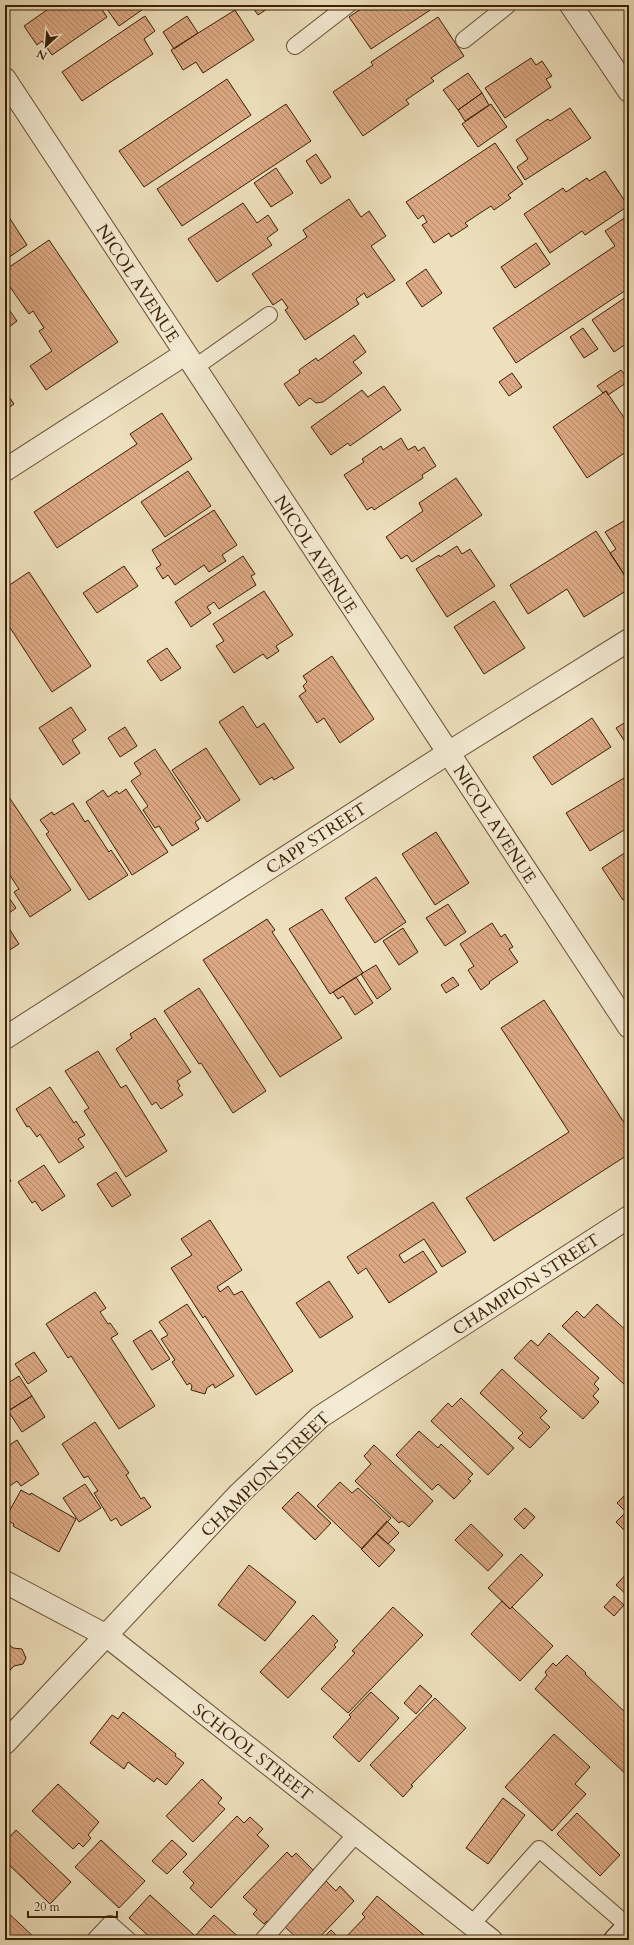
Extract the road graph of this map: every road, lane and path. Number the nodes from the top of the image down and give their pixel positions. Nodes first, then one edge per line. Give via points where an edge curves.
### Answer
1 (348, 5) edge
2 (508, 5) edge
3 (570, 5) edge
4 (464, 40) dead end
5 (295, 46) dead end
6 (5, 79) edge
7 (627, 82) edge
8 (269, 315) dead end
9 (189, 361) junction
10 (5, 470) edge
11 (629, 640) edge
12 (448, 753) junction
13 (629, 1027) edge
14 (5, 1038) edge
15 (629, 1217) edge
16 (5, 1582) edge
17 (107, 1636) junction
18 (5, 1743) edge
19 (356, 1834) junction
20 (472, 1924) junction
21 (624, 1930) edge
22 (95, 1940) edge
23 (128, 1940) edge
24 (263, 1940) edge
25 (491, 1940) edge

1 - 5 lane
2 - 4 lane
3 - 7 street
6 - 9 street, NICOL AVENUE
8 - 9 lane
9 - 10 street
9 - 12 street, NICOL AVENUE
11 - 12 street, CAPP STREET
12 - 13 street, NICOL AVENUE
12 - 14 street, CAPP STREET
15 - 17 street, CHAMPION STREET via 320,1417 238,1495
16 - 17 street, SCHOOL STREET
17 - 18 street, CHAMPION STREET
17 - 19 street, SCHOOL STREET
19 - 20 street, SCHOOL STREET
19 - 24 lane
20 - 21 lane via 539,1849
20 - 25 street, SCHOOL STREET
22 - 23 lane via 110,1924

